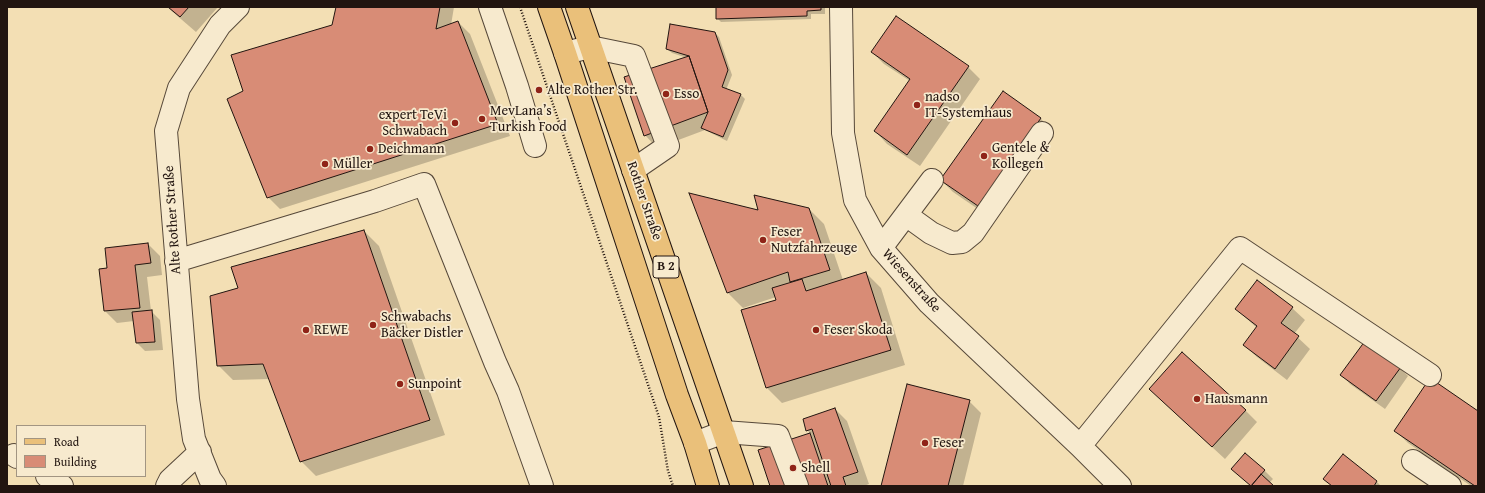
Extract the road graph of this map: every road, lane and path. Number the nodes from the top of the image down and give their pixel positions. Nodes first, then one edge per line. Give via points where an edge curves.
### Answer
1 (238, 7) edge
2 (490, 7) edge
3 (520, 7) edge
4 (549, 7) edge
5 (577, 7) edge
6 (841, 7) edge
7 (590, 47) junction
8 (565, 53) junction
9 (1042, 133) dead end
10 (535, 146) dead end
11 (633, 170) junction
12 (932, 180) dead end
13 (906, 214) junction
14 (881, 248) junction
15 (176, 261) junction
16 (1430, 375) dead end
17 (724, 432) junction
18 (695, 443) junction
19 (1080, 446) junction
20 (200, 452) junction
21 (1413, 461) dead end
22 (48, 477) edge
23 (62, 486) edge
24 (167, 486) edge
25 (215, 486) edge
26 (542, 486) edge
27 (673, 486) edge
28 (708, 486) edge
29 (742, 486) edge
30 (797, 486) edge
31 (1120, 486) edge
32 (1450, 486) edge

1 - 15 street, Alte Rother Straße via 220,25 180,88 166,130
2 - 10 street
3 - 27 path via 659,417 668,472
4 - 8 main road, Rother Straße / B 2
5 - 7 main road, Rother Straße / B 2
6 - 14 street, Wiesenstraße via 843,133 856,200
7 - 8 street
7 - 11 main road, Rother Straße / B 2
7 - 11 street via 634,56 668,146
8 - 18 main road, Rother Straße / B 2
9 - 13 street via 973,233 962,242 952,243 931,233
11 - 17 main road, Rother Straße / B 2
12 - 13 street
13 - 14 street
14 - 19 street, Wiesenstraße via 929,303
15 - 20 street, Alte Rother Straße via 188,399 194,439
15 - 26 street via 424,184 508,391
16 - 19 street via 1240,248
17 - 18 street
17 - 29 main road, Rother Straße / B 2
17 - 30 street via 778,436
18 - 28 main road, Rother Straße / B 2
19 - 31 street, Wiesenstraße
20 - 24 street via 170,480
20 - 25 street, Alte Rother Straße
21 - 32 street
22 - 23 street

